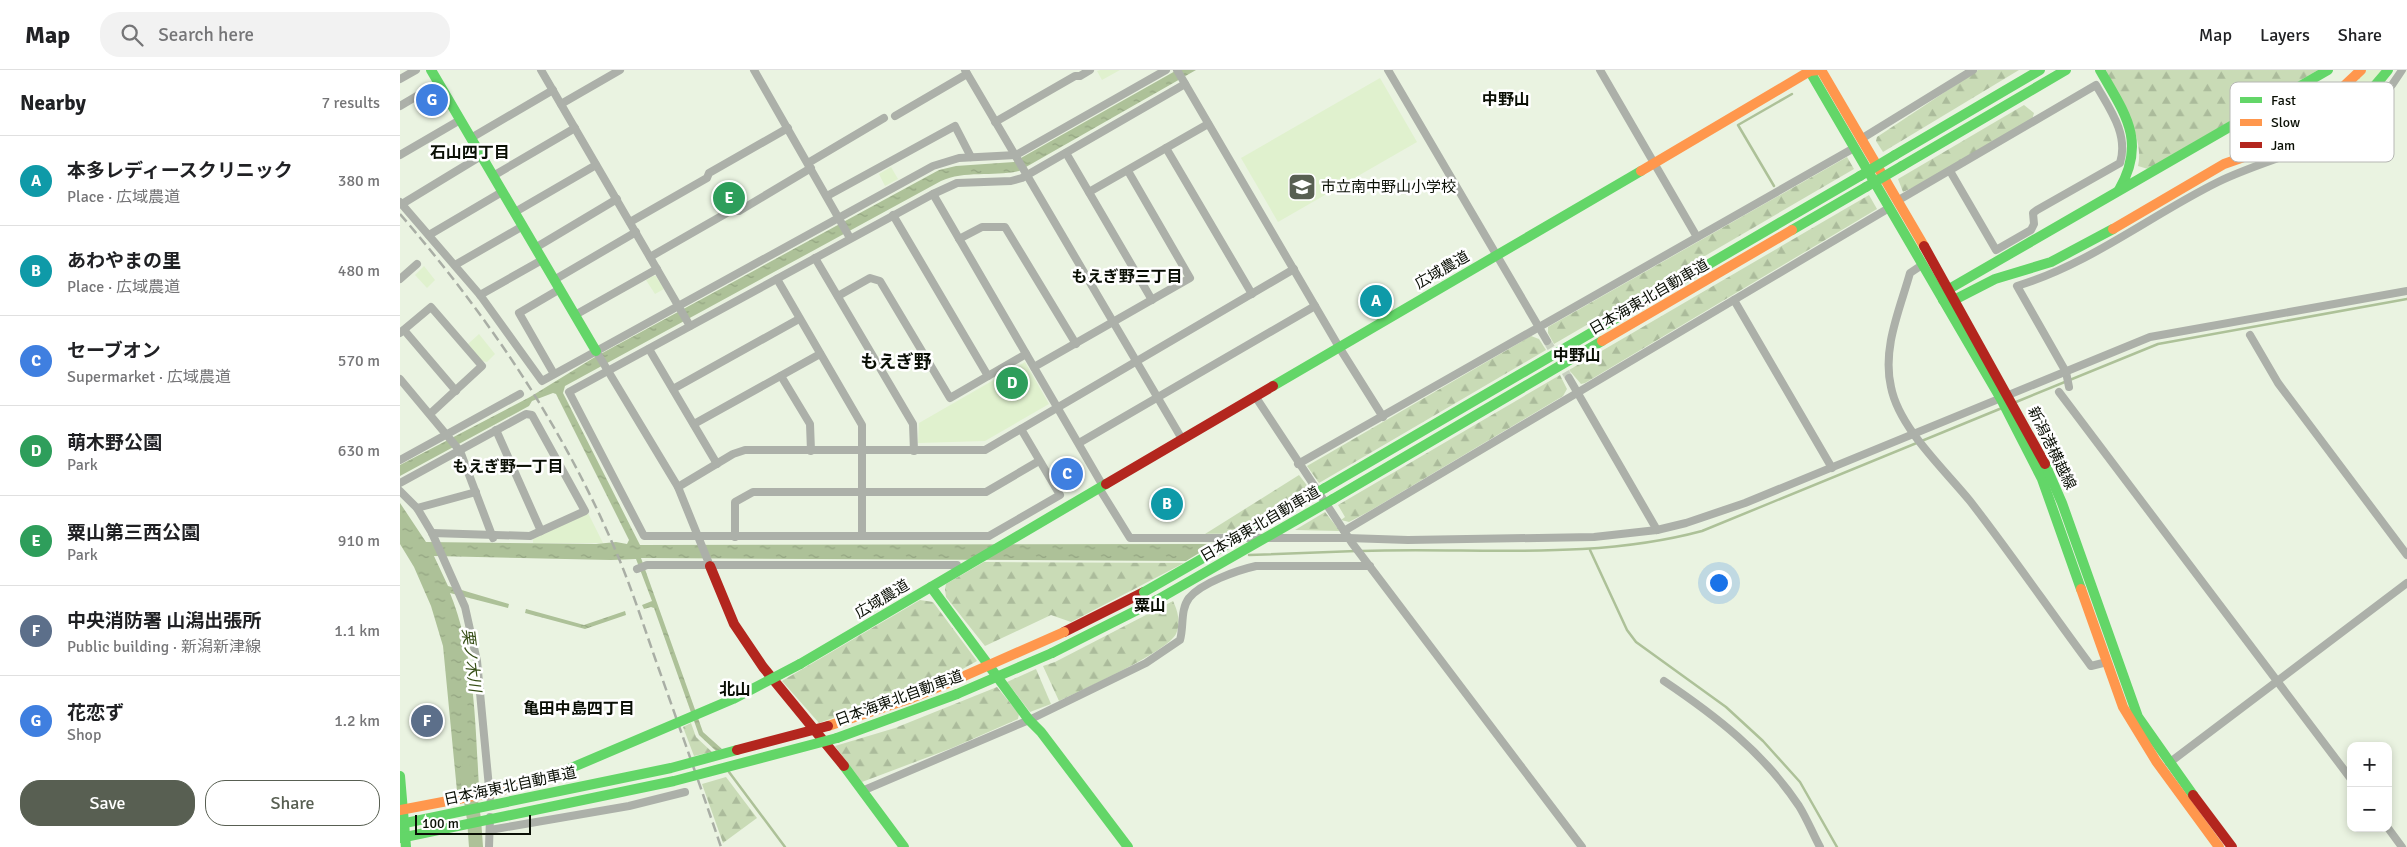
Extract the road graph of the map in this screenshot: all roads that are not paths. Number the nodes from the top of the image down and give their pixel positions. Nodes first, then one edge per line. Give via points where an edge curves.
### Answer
1 (416, 70) edge
2 (431, 70) edge
3 (541, 70) edge
4 (620, 70) edge
5 (754, 70) edge
6 (1090, 70) edge
7 (1166, 70) edge
8 (1177, 70) edge
9 (1388, 70) edge
10 (1600, 70) edge
11 (1814, 70) edge
12 (1973, 70) edge
13 (2039, 70) edge
14 (2066, 70) edge
15 (2074, 70) edge
16 (2100, 70) edge
17 (2328, 70) edge
18 (2360, 70) edge
19 (2388, 70) edge
20 (2402, 70) edge
21 (966, 72) edge
22 (400, 79) edge
23 (1184, 82) junction
24 (2307, 82) edge
25 (2349, 82) edge
26 (2379, 82) edge
27 (2394, 82) edge
28 (439, 83) junction
29 (553, 90) junction
30 (2028, 92) junction
31 (561, 104) junction
32 (400, 106) edge
33 (895, 116) dead end
34 (884, 118) dead end
35 (460, 120) junction
36 (995, 122) junction
37 (1208, 124) junction
38 (2230, 127) edge
39 (576, 128) junction
40 (788, 128) junction
41 (471, 138) junction
42 (1861, 138) junction
43 (1166, 148) junction
44 (1854, 148) junction
45 (1066, 153) junction
46 (400, 155) edge
47 (481, 156) junction
48 (971, 157) junction
49 (1017, 157) junction
50 (2230, 160) edge
51 (2230, 162) edge
52 (2266, 162) edge
53 (1654, 163) junction
54 (2224, 164) junction
55 (596, 165) junction
56 (809, 166) junction
57 (1950, 170) junction
58 (1128, 171) junction
59 (1025, 172) junction
60 (493, 176) junction
61 (502, 192) junction
62 (1089, 192) junction
63 (2117, 192) junction
64 (932, 194) junction
65 (827, 196) junction
66 (617, 199) junction
67 (1897, 201) junction
68 (401, 203) edge
69 (1889, 208) junction
70 (515, 212) junction
71 (893, 215) junction
72 (841, 219) junction
73 (630, 222) junction
74 (523, 226) junction
75 (636, 232) junction
76 (429, 235) junction
77 (849, 236) junction
78 (1698, 237) junction
79 (959, 240) junction
80 (535, 248) junction
81 (1496, 255) junction
82 (650, 257) junction
83 (815, 258) junction
84 (542, 260) junction
85 (417, 264) dead end
86 (455, 265) junction
87 (1922, 265) junction
88 (657, 269) junction
89 (1294, 269) junction
90 (777, 279) junction
91 (400, 280) edge
92 (557, 285) junction
93 (1949, 289) junction
94 (2407, 291) edge
95 (1252, 294) junction
96 (480, 295) junction
97 (838, 296) junction
98 (1152, 300) junction
99 (1734, 300) junction
100 (1943, 300) junction
101 (1954, 300) junction
102 (1315, 306) junction
103 (680, 308) junction
104 (575, 315) junction
105 (799, 318) junction
106 (1113, 323) junction
107 (689, 324) junction
108 (1538, 328) junction
109 (402, 332) edge
110 (2250, 335) dead end
111 (1547, 341) tunnel mouth
112 (1076, 344) junction
113 (1339, 347) junction
114 (649, 348) junction
115 (597, 353) junction
116 (820, 354) junction
117 (1026, 354) junction
118 (1136, 362) junction
119 (1034, 367) junction
120 (607, 368) junction
121 (2066, 372) junction
122 (554, 374) junction
123 (781, 376) junction
124 (988, 376) junction
125 (1570, 378) tunnel mouth
126 (402, 385) edge
127 (2069, 387) dead end
128 (672, 389) junction
129 (456, 391) junction
130 (1577, 392) junction
131 (2059, 392) dead end
132 (520, 394) dead end
133 (1255, 396) junction
134 (2005, 397) junction
135 (1157, 398) junction
136 (1057, 408) junction
137 (430, 414) junction
138 (1383, 417) junction
139 (694, 424) junction
140 (1021, 429) junction
141 (496, 430) junction
142 (1914, 434) junction
143 (448, 435) junction
144 (1182, 439) junction
145 (1079, 443) junction
146 (458, 449) junction
147 (862, 450) junction
148 (811, 451) junction
149 (914, 451) junction
150 (400, 460) edge
151 (1039, 461) junction
152 (717, 464) junction
153 (1298, 464) junction
154 (1832, 468) junction
155 (400, 483) edge
156 (678, 487) junction
157 (1101, 487) junction
158 (400, 490) edge
159 (476, 492) junction
160 (862, 493) junction
161 (417, 508) junction
162 (1657, 530) junction
163 (542, 531) junction
164 (433, 536) junction
165 (862, 536) junction
166 (493, 537) junction
167 (735, 537) junction
168 (1348, 537) junction
169 (699, 539) junction
170 (2407, 555) edge
171 (1369, 564) junction
172 (957, 565) dead end
173 (710, 566) junction
174 (637, 569) dead end
175 (2407, 582) edge
176 (931, 587) junction
177 (2107, 662) junction
178 (2277, 681) junction
179 (1664, 682) dead end
180 (1029, 720) junction
181 (2169, 763) junction
182 (2347, 774) edge
183 (400, 776) edge
184 (862, 791) junction
185 (684, 792) dead end
186 (486, 793) junction
187 (401, 809) edge
188 (400, 824) edge
189 (490, 830) junction
190 (2391, 832) edge
191 (400, 838) edge
192 (406, 847) edge
193 (489, 847) edge
194 (904, 847) edge
195 (1128, 847) edge
196 (1582, 847) edge
197 (1820, 847) edge
198 (2218, 847) edge
199 (2232, 847) edge
200 (2402, 847) edge

1 - 22 street
2 - 28 main road
3 - 29 street
4 - 31 street
5 - 40 street
6 - 36 street
7 - 49 street
8 - 23 street
9 - 81 street
10 - 53 street
11 - 42 main road, 新潟港横越線
11 - 44 main road, 新潟港横越線
11 - 53 main road, 広域農道
12 - 42 street
13 - 188 main road, 日本海東北自動車道, bridge via 1325,488 1144,592 1064,632 953,681 828,726 670,768
14 - 30 main road, 日本海東北自動車道
15 - 30 main road
16 - 63 main road via 2126,117 2134,141 2130,169
17 - 24 main road
18 - 25 main road
19 - 26 main road
20 - 27 street
21 - 33 street
21 - 36 street
23 - 37 street
23 - 45 street
28 - 32 street
28 - 35 main road
29 - 31 street
29 - 41 street
30 - 191 main road, 日本海東北自動車道, bridge via 1210,572 1052,653 956,694 837,738 674,781
31 - 39 street
34 - 56 street
35 - 41 main road
35 - 46 street
36 - 49 street
37 - 43 street
37 - 89 street
38 - 63 main road
39 - 55 street
39 - 60 street
40 - 56 street
40 - 73 street
41 - 47 main road
42 - 67 main road, 新潟港横越線
43 - 58 street
43 - 95 street
44 - 69 main road, 新潟港横越線
44 - 78 street
45 - 59 street
45 - 62 street
47 - 60 main road
47 - 68 street
48 - 49 street
48 - 65 street via 955,126
48 - 72 street via 933,166
49 - 59 street
50 - 54 main road
51 - 54 main road
52 - 121 street via 2232,176 2064,269 2017,286
53 - 78 street
53 - 81 main road, 広域農道
54 - 101 main road via 2068,254 2034,269 1995,279
55 - 66 street
55 - 70 street
56 - 65 street
56 - 82 street via 739,211 732,210
57 - 57 street via 1996,250 2031,230 2037,210 2120,162 2123,145 2112,113 2096,85
57 - 67 street
58 - 62 street
58 - 98 street via 1190,278
59 - 64 street via 1011,181 957,183
59 - 106 street
60 - 61 main road
61 - 70 main road
61 - 76 street
62 - 98 street
63 - 93 main road
64 - 71 street
64 - 79 street
65 - 72 street
66 - 73 street
66 - 80 street
67 - 93 main road, 新潟港横越線
68 - 76 street
69 - 87 main road, 新潟港横越線
69 - 99 street
70 - 74 main road
71 - 77 street
71 - 124 street
72 - 77 street
72 - 103 street
73 - 75 street
74 - 80 main road
74 - 86 street
75 - 82 street
75 - 92 street
76 - 86 street
77 - 83 street
78 - 108 street
79 - 112 street via 982,226 1005,226
79 - 117 street
80 - 84 main road
81 - 108 street
81 - 113 main road, 広域農道
82 - 88 street
83 - 90 street
83 - 97 street
84 - 92 main road
84 - 96 street
85 - 91 street
86 - 96 street
87 - 100 main road, 新潟港横越線
87 - 142 street via 1910,272 1894,328 1888,368 1897,405
88 - 103 street
88 - 104 street
89 - 95 street
89 - 102 street
90 - 105 street
90 - 107 street
92 - 104 main road
92 - 122 street via 519,313
93 - 100 main road
93 - 101 main road, 新潟港横越線
94 - 121 street via 2150,337
95 - 118 street
96 - 122 street via 539,378 542,381
97 - 124 street via 870,278 880,280 950,398
97 - 149 street via 913,424
98 - 106 street
99 - 130 street
99 - 154 street
100 - 101 main road
100 - 134 main road, 新潟港横越線
101 - 134 main road, 新潟港横越線
102 - 113 street
102 - 135 street
103 - 107 street
103 - 115 street
104 - 115 main road
105 - 116 street
105 - 128 street
106 - 112 street
106 - 118 street
107 - 114 street
108 - 111 street
108 - 138 street
109 - 129 street
109 - 129 street via 431,307 482,366
110 - 170 street via 2278,383
112 - 119 street
113 - 133 main road, 広域農道
113 - 138 street
114 - 120 street
114 - 128 street
115 - 120 street
115 - 122 street
116 - 123 street
116 - 147 street via 862,425
117 - 119 street
117 - 124 street
118 - 135 street
118 - 136 street
119 - 136 street
120 - 156 street
120 - 169 street via 570,392 640,530 644,536
121 - 127 street
121 - 134 street
123 - 139 street
123 - 148 street via 810,424
125 - 130 street
126 - 137 street
128 - 139 street
129 - 137 street
130 - 162 street
130 - 168 street
131 - 178 street
132 - 143 street
133 - 144 main road, 広域農道
133 - 153 street
134 - 142 street
134 - 177 main road, 新潟港横越線 via 2042,479
134 - 181 main road, 新潟港横越線 via 2038,448 2062,503 2138,717
135 - 144 street
135 - 145 street
136 - 140 street
136 - 145 street
137 - 143 street
138 - 153 street
139 - 152 street
140 - 149 street via 985,450
140 - 151 street
141 - 146 street
141 - 163 street
141 - 163 street via 526,414 532,415 585,511
142 - 154 street
142 - 177 street via 1970,502 2090,666
143 - 146 street
143 - 150 street
144 - 157 main road, 広域農道
145 - 157 street
146 - 155 street
146 - 159 street
147 - 148 street
147 - 149 street
147 - 160 street
148 - 152 street via 745,450
151 - 160 street via 986,492
151 - 165 street via 1060,495 989,536
152 - 156 street
153 - 168 street
154 - 162 street via 1745,503
156 - 169 street
157 - 168 street via 1130,538
157 - 176 main road, 広域農道
158 - 161 street
159 - 161 street
159 - 166 street
160 - 165 street
160 - 167 street via 753,492 735,502
161 - 164 street
162 - 168 street via 1594,536 1408,540
163 - 166 street via 530,536
164 - 166 street
164 - 186 street via 457,586 477,661
165 - 167 street
167 - 169 street
168 - 171 street
169 - 173 street
171 - 180 street via 1256,566 1239,570 1189,598 1183,614 1180,640 1172,646 1146,663
171 - 196 street
172 - 173 street
173 - 174 street via 647,565
173 - 184 main road via 740,634
175 - 178 street
176 - 180 main road
176 - 186 main road, 広域農道, bridge via 800,664 733,699 550,777
177 - 198 main road, 新潟港横越線 via 2133,727
178 - 181 street
178 - 182 street
179 - 197 street via 1727,726 1754,753 1795,801
180 - 184 street
180 - 195 main road
181 - 199 main road, 新潟港横越線
183 - 187 main road
184 - 194 main road
185 - 189 street via 619,808
186 - 187 main road
186 - 189 street
187 - 192 main road
189 - 193 street
190 - 200 street

